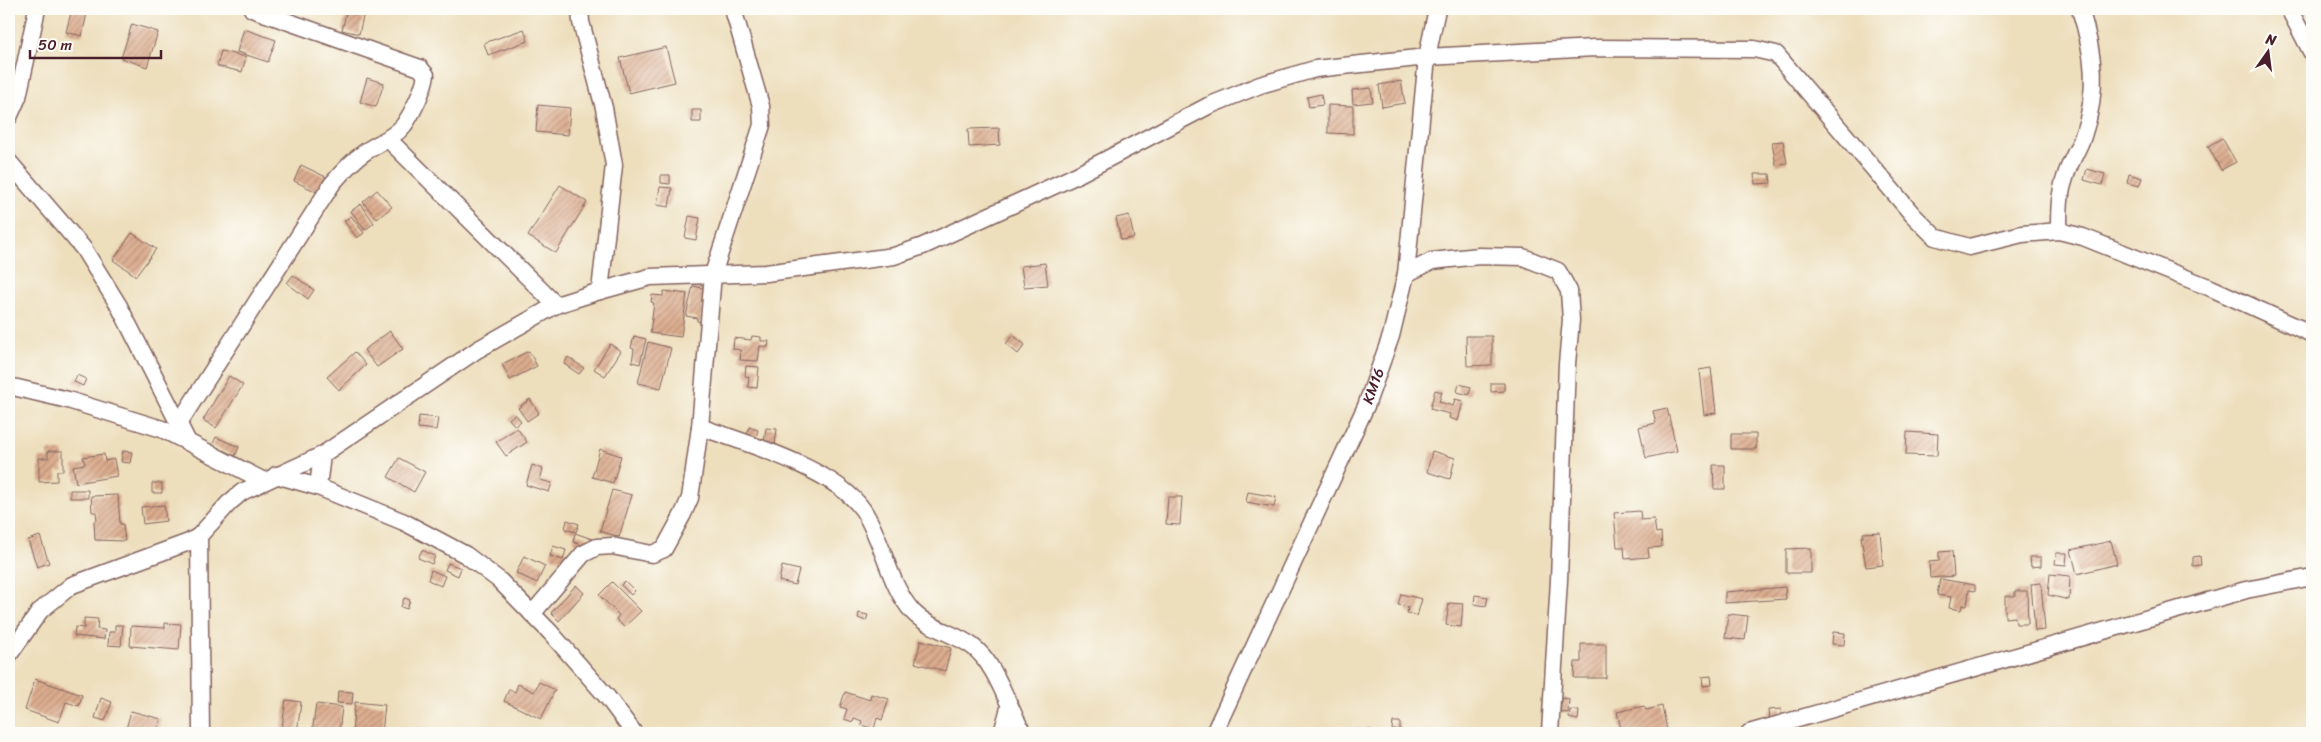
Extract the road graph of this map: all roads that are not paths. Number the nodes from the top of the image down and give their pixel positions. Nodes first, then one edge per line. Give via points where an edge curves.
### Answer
1 (37, 9) edge
2 (252, 9) edge
3 (580, 9) edge
4 (733, 9) edge
5 (1437, 9) edge
6 (2080, 9) edge
7 (2289, 9) edge
8 (2312, 54) edge
9 (1428, 57) junction
10 (9, 117) edge
11 (388, 139) junction
12 (9, 162) edge
13 (2059, 231) junction
14 (712, 274) junction
15 (1406, 274) junction
16 (600, 291) junction
17 (556, 305) junction
18 (2312, 334) edge
19 (9, 386) edge
20 (179, 423) junction
21 (700, 427) junction
22 (188, 442) junction
23 (322, 455) junction
24 (270, 478) junction
25 (318, 487) junction
26 (199, 536) junction
27 (2312, 577) edge
28 (532, 614) junction
29 (9, 655) edge
30 (1009, 708) junction
31 (201, 733) edge
32 (634, 733) edge
33 (1002, 733) edge
34 (1023, 733) edge
35 (1214, 733) edge
36 (1550, 733) edge
37 (1749, 733) edge

1 - 10 street via 18,97
2 - 11 street via 420,68 426,75 424,84 403,125
3 - 16 street via 614,165
4 - 14 street via 761,106 762,125
5 - 9 street, KM16
6 - 13 street via 2094,62 2093,93 2083,135 2059,200
7 - 8 street
9 - 13 street via 1595,48 1754,49 1776,54 1906,208 1935,237 1969,247 2022,234
9 - 14 street via 1315,69 1260,85 1208,106 1076,176 923,246 894,256 766,273
9 - 15 street, KM16
11 - 17 street
11 - 20 street via 347,166 332,184
12 - 20 street via 83,248 119,306
13 - 18 street via 2083,237 2211,288
14 - 16 street via 650,277
14 - 21 street
15 - 35 street, KM16 via 1391,336 1366,406
15 - 36 street via 1432,260 1523,257 1558,271 1569,291 1571,320
16 - 17 street
17 - 23 street via 478,350
19 - 22 street via 162,429
20 - 22 street
21 - 28 street via 690,498 664,549 652,554 612,546 597,547 583,554
21 - 30 street via 791,461 837,485 851,497 863,511 909,606 921,620 965,642 985,658
22 - 24 street
23 - 24 street
23 - 25 street
24 - 25 street
24 - 26 street via 228,503
25 - 28 street via 404,522 466,555 499,580
26 - 29 street via 72,584 40,611
26 - 31 street
27 - 37 street via 2246,590
28 - 32 street via 608,698
30 - 33 street
30 - 34 street

